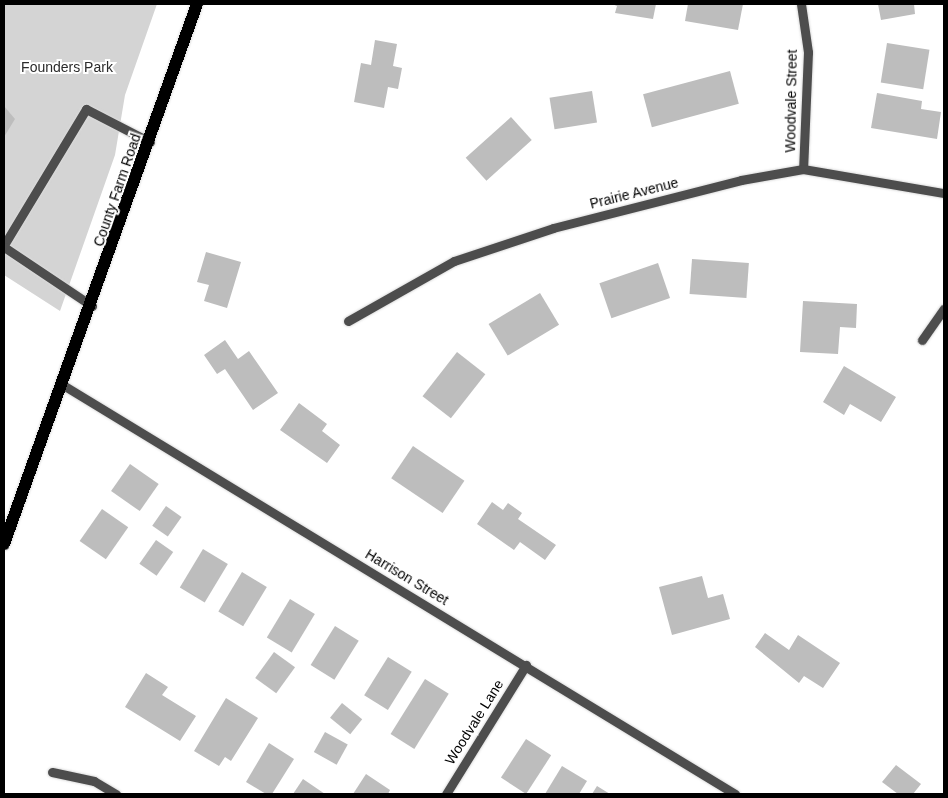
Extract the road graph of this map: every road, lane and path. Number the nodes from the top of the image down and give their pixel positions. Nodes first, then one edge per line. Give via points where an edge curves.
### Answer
1 (197, 4) edge
2 (801, 4) edge
3 (150, 142) junction
4 (803, 169) junction
5 (944, 193) edge
6 (4, 246) edge
7 (92, 306) junction
8 (944, 309) edge
9 (348, 321) dead end
10 (922, 340) dead end
11 (63, 385) junction
12 (4, 544) edge
13 (526, 665) junction
14 (52, 772) dead end
15 (116, 794) edge
16 (446, 794) edge
17 (735, 794) edge

1 - 3 main road, County Farm Road
2 - 4 street, Woodvale Street via 808,52
3 - 6 street via 86,109
3 - 7 main road, County Farm Road
4 - 5 street, Prairie Avenue
4 - 9 street, Prairie Avenue via 741,180 553,228 454,261
6 - 7 street
7 - 11 main road, County Farm Road
8 - 10 street
11 - 12 main road, County Farm Road
11 - 13 street, Harrison Street
13 - 16 street, Woodvale Lane
13 - 17 street, Harrison Street
14 - 15 street via 94,781

